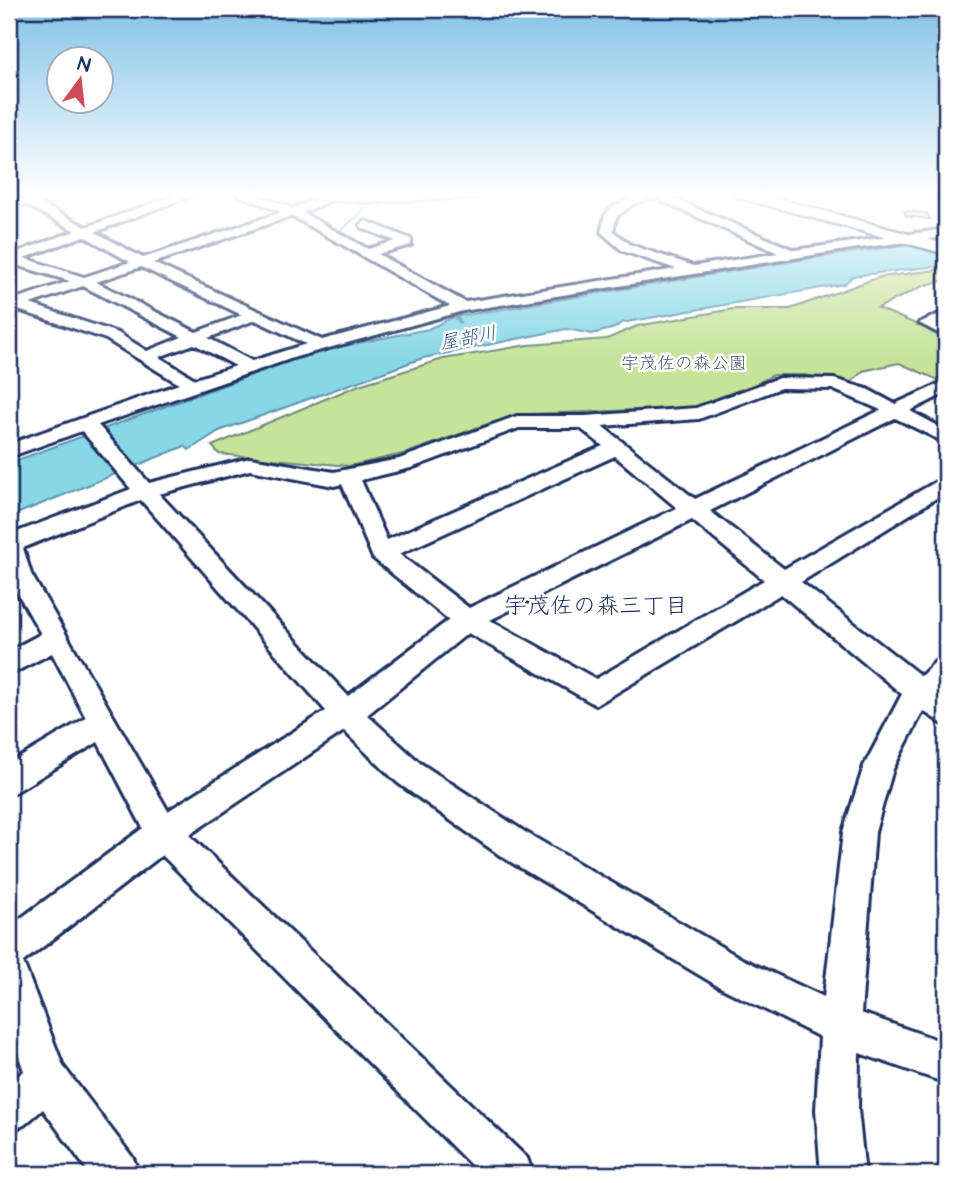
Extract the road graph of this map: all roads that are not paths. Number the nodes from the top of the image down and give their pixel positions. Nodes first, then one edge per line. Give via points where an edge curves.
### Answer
1 (38, 249) edge
2 (116, 249) edge
3 (180, 249) edge
4 (361, 249) edge
5 (381, 249) edge
6 (630, 249) edge
7 (781, 249) edge
8 (847, 249) edge
9 (368, 253) junction
10 (794, 255) junction
11 (10, 259) edge
12 (141, 262) junction
13 (693, 271) junction
14 (83, 281) junction
15 (11, 304) edge
16 (463, 307) junction
17 (255, 315) junction
18 (946, 315) edge
19 (946, 332) edge
20 (194, 339) junction
21 (318, 344) junction
22 (145, 356) junction
23 (250, 366) junction
24 (192, 386) junction
25 (946, 386) edge
26 (898, 411) junction
27 (585, 422) junction
28 (89, 426) junction
29 (946, 437) edge
30 (614, 449) junction
31 (9, 451) edge
32 (349, 476) junction
33 (137, 483) junction
34 (946, 483) edge
35 (690, 510) junction
36 (9, 544) edge
37 (381, 552) junction
38 (14, 577) edge
39 (782, 580) junction
40 (467, 620) junction
41 (57, 638) junction
42 (9, 664) edge
43 (946, 669) edge
44 (919, 693) junction
45 (946, 713) edge
46 (346, 714) junction
47 (104, 723) junction
48 (9, 781) edge
49 (163, 834) junction
50 (9, 950) edge
51 (9, 974) edge
52 (840, 1026) junction
53 (946, 1063) edge
54 (47, 1079) junction
55 (9, 1110) edge
56 (117, 1174) edge
57 (511, 1174) edge
58 (843, 1174) edge

1 - 11 street
2 - 12 street
3 - 12 street
4 - 9 street
5 - 9 street
6 - 13 street
7 - 10 street
8 - 10 street
9 - 16 street
10 - 13 street
11 - 14 street
12 - 14 street
12 - 17 street
13 - 16 street
14 - 15 street
14 - 20 street
15 - 22 street via 112,336
16 - 21 street
17 - 20 street
17 - 21 street
18 - 19 street via 927,323
20 - 22 street
20 - 23 street
21 - 23 street
22 - 24 street
23 - 24 street
24 - 28 street
25 - 26 street
26 - 27 street via 834,384 797,381 760,388 738,401 699,413
26 - 29 street
26 - 35 street
27 - 30 street
27 - 32 street via 517,422 404,464
28 - 31 street
28 - 33 street
30 - 35 street
30 - 37 street
32 - 33 street via 334,479 250,464
32 - 37 street
33 - 36 street
33 - 46 street
34 - 39 street
35 - 39 street
35 - 40 street
36 - 38 street
37 - 40 street
38 - 41 street
39 - 40 street via 596,693
39 - 44 street
40 - 46 street
41 - 42 street
41 - 47 street
43 - 44 street
44 - 45 street
44 - 52 street via 879,766 859,832
46 - 49 street
46 - 52 street via 409,773 513,844 729,972
47 - 48 street
47 - 49 street
49 - 50 street
49 - 57 street
51 - 54 street
52 - 53 street
52 - 58 street via 837,1110
54 - 55 street
54 - 56 street

